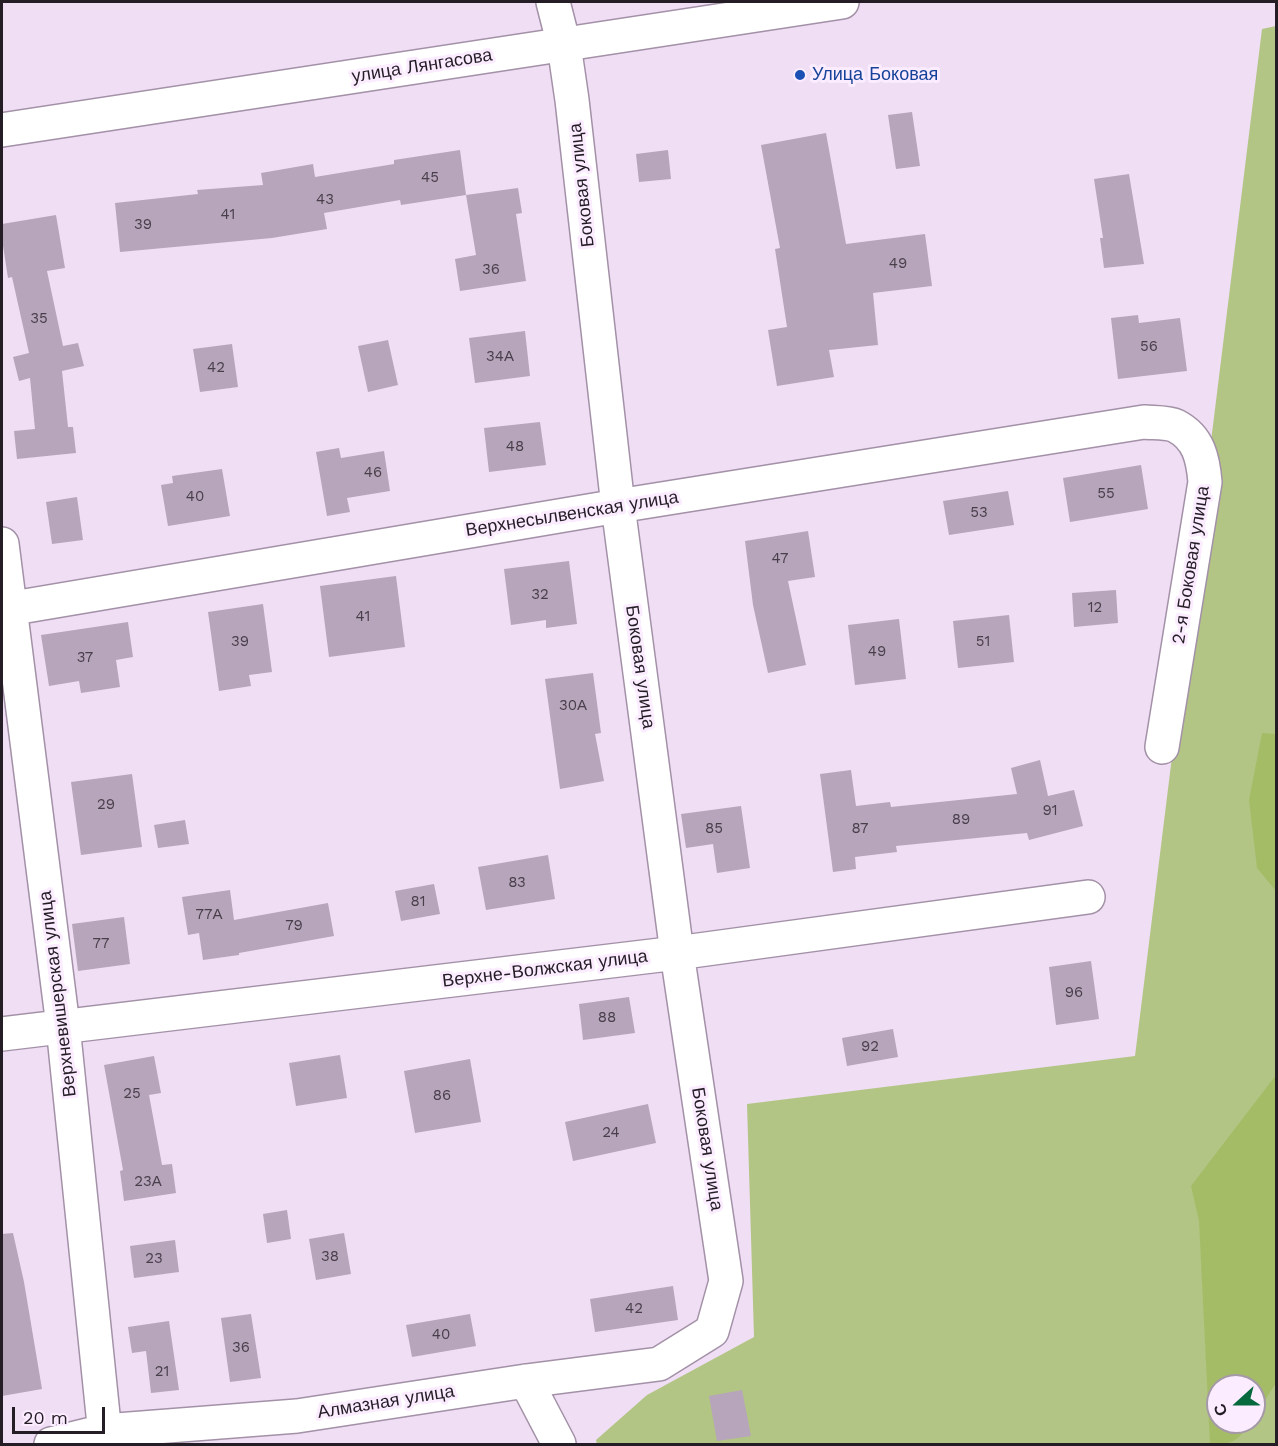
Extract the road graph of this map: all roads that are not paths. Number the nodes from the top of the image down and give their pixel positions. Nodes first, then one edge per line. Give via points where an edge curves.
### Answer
1 (553, 2) edge
2 (842, 2) edge
3 (564, 45) junction
4 (2, 130) edge
5 (1144, 422) joint
6 (618, 506) junction
7 (2, 544) edge
8 (6, 609) edge
9 (1162, 747) dead end
10 (1088, 897) dead end
11 (677, 953) junction
12 (63, 1026) junction
13 (2, 1035) edge
14 (712, 1331) joint
15 (525, 1381) junction
16 (105, 1438) edge
17 (51, 1444) edge
18 (559, 1444) edge

1 - 3 street, Боковая улица
2 - 3 street, улица Лянгасова
3 - 4 street, улица Лянгасова
3 - 6 street, Боковая улица
5 - 6 street, Верхнесылвенская улица
5 - 9 street, 2-я Боковая улица via 1175,426 1192,438 1202,456 1205,482
6 - 8 street, Верхнесылвенская улица
6 - 11 street, Боковая улица
7 - 8 street, Верхневишерская улица
8 - 12 street, Верхневишерская улица
10 - 11 street, Верхне-Волжская улица
11 - 12 street, Верхне-Волжская улица
11 - 14 street, Боковая улица via 726,1281
12 - 13 street, Верхне-Волжская улица
12 - 16 street, Верхневишерская улица
14 - 15 street, Алмазная улица via 659,1364
15 - 16 street, Алмазная улица via 297,1416
15 - 18 street
16 - 17 street, Алмазная улица

